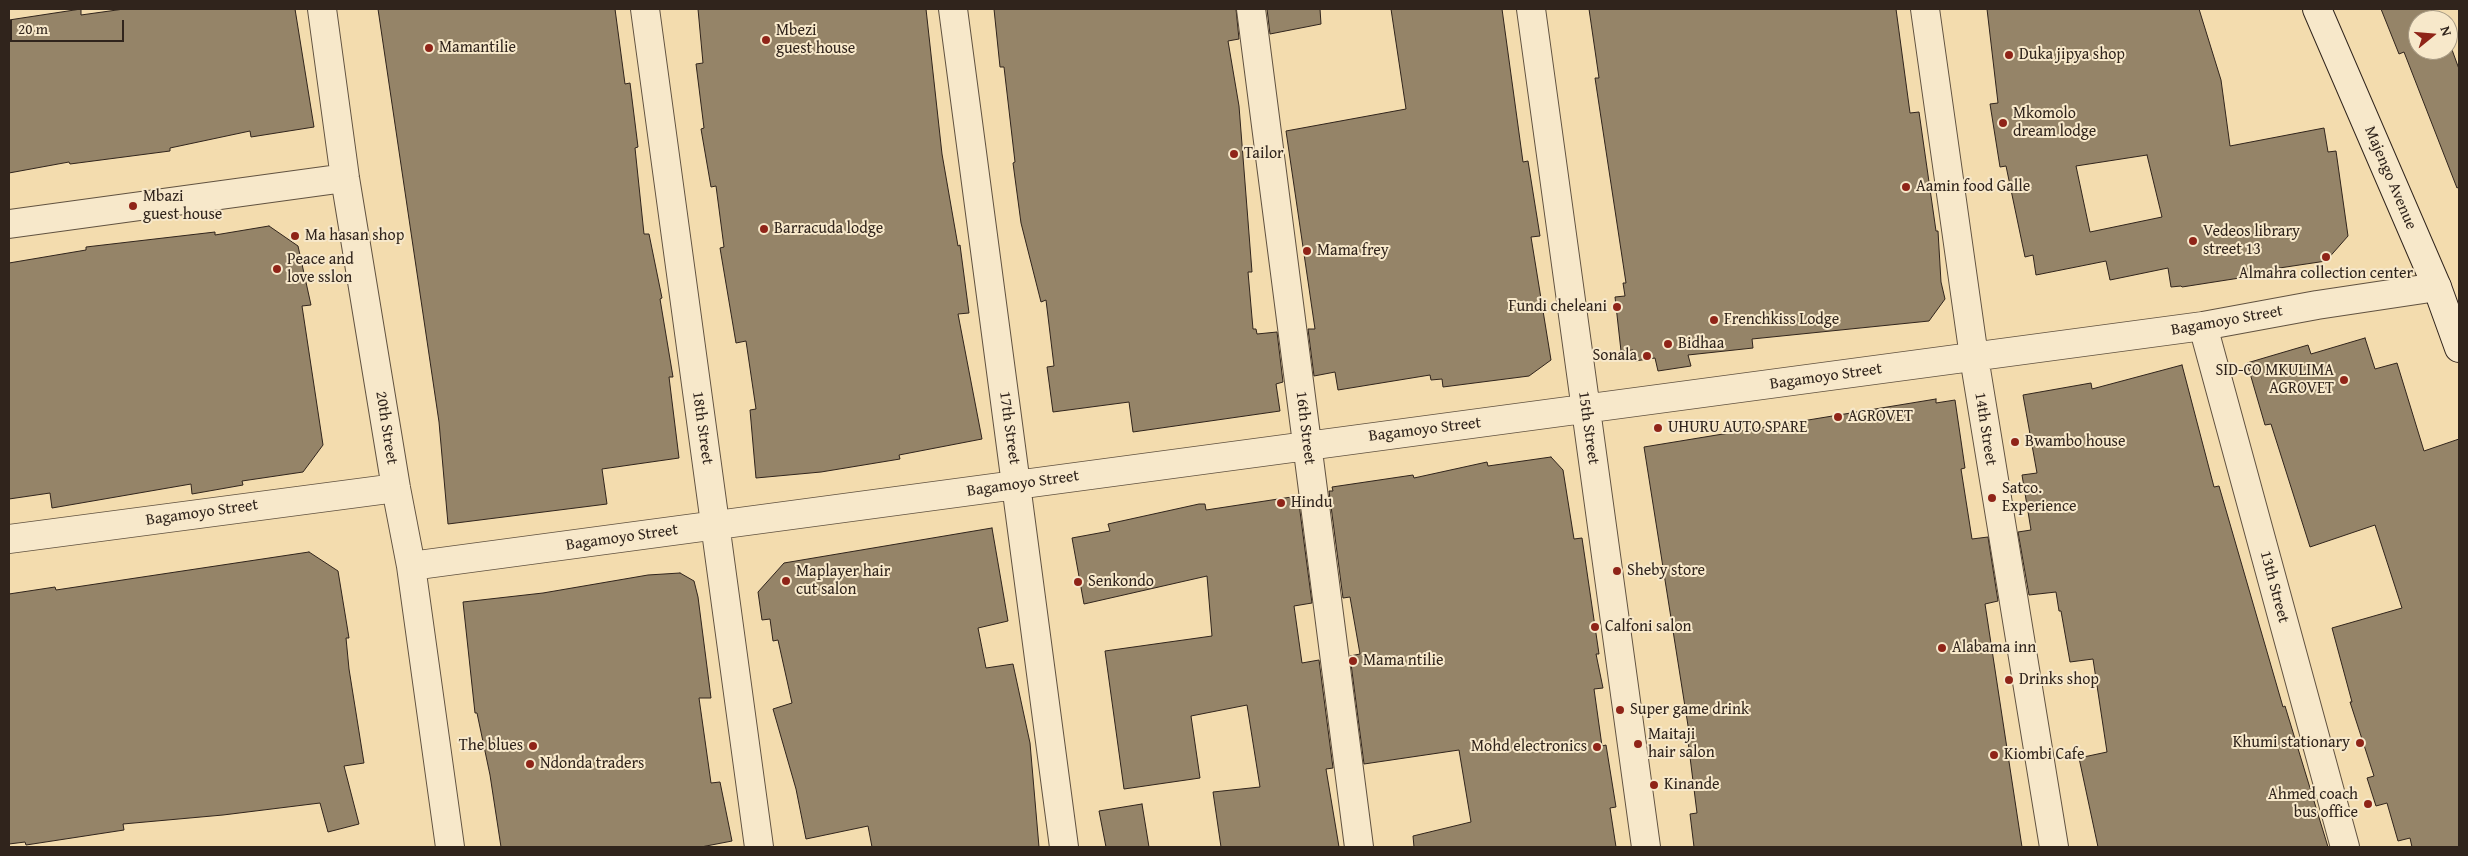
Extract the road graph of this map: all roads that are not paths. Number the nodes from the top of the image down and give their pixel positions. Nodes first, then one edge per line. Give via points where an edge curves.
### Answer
1 (322, 9) edge
2 (645, 9) edge
3 (953, 9) edge
4 (1251, 9) edge
5 (1531, 9) edge
6 (1925, 9) edge
7 (2317, 9) edge
8 (346, 178) junction
9 (9, 224) edge
10 (2437, 286) junction
11 (2203, 326) junction
12 (2459, 348) edge
13 (1974, 357) junction
14 (1585, 409) junction
15 (1308, 445) junction
16 (1016, 485) junction
17 (396, 488) junction
18 (716, 525) junction
19 (9, 539) edge
20 (411, 566) junction
21 (450, 847) edge
22 (759, 847) edge
23 (1064, 847) edge
24 (1359, 847) edge
25 (1646, 847) edge
26 (2054, 847) edge
27 (2345, 847) edge

1 - 8 street, 20th Street
2 - 18 street, 18th Street
3 - 16 street, 17th Street
4 - 15 street, 16th Street
5 - 14 street, 15th Street
6 - 13 street, 14th Street
7 - 10 street, Majengo Avenue
8 - 9 street
8 - 17 street, 20th Street
10 - 11 street, Bagamoyo Street
10 - 12 street, Majengo Avenue
11 - 13 street, Bagamoyo Street
11 - 27 street, 13th Street
13 - 14 street, Bagamoyo Street
13 - 26 street, 14th Street
14 - 15 street, Bagamoyo Street
14 - 25 street, 15th Street
15 - 16 street, Bagamoyo Street
15 - 24 street, 16th Street
16 - 18 street, Bagamoyo Street
16 - 23 street, 17th Street
17 - 19 street, Bagamoyo Street
17 - 20 street, 20th Street
18 - 20 street, Bagamoyo Street
18 - 22 street, 18th Street
20 - 21 street, 20th Street

